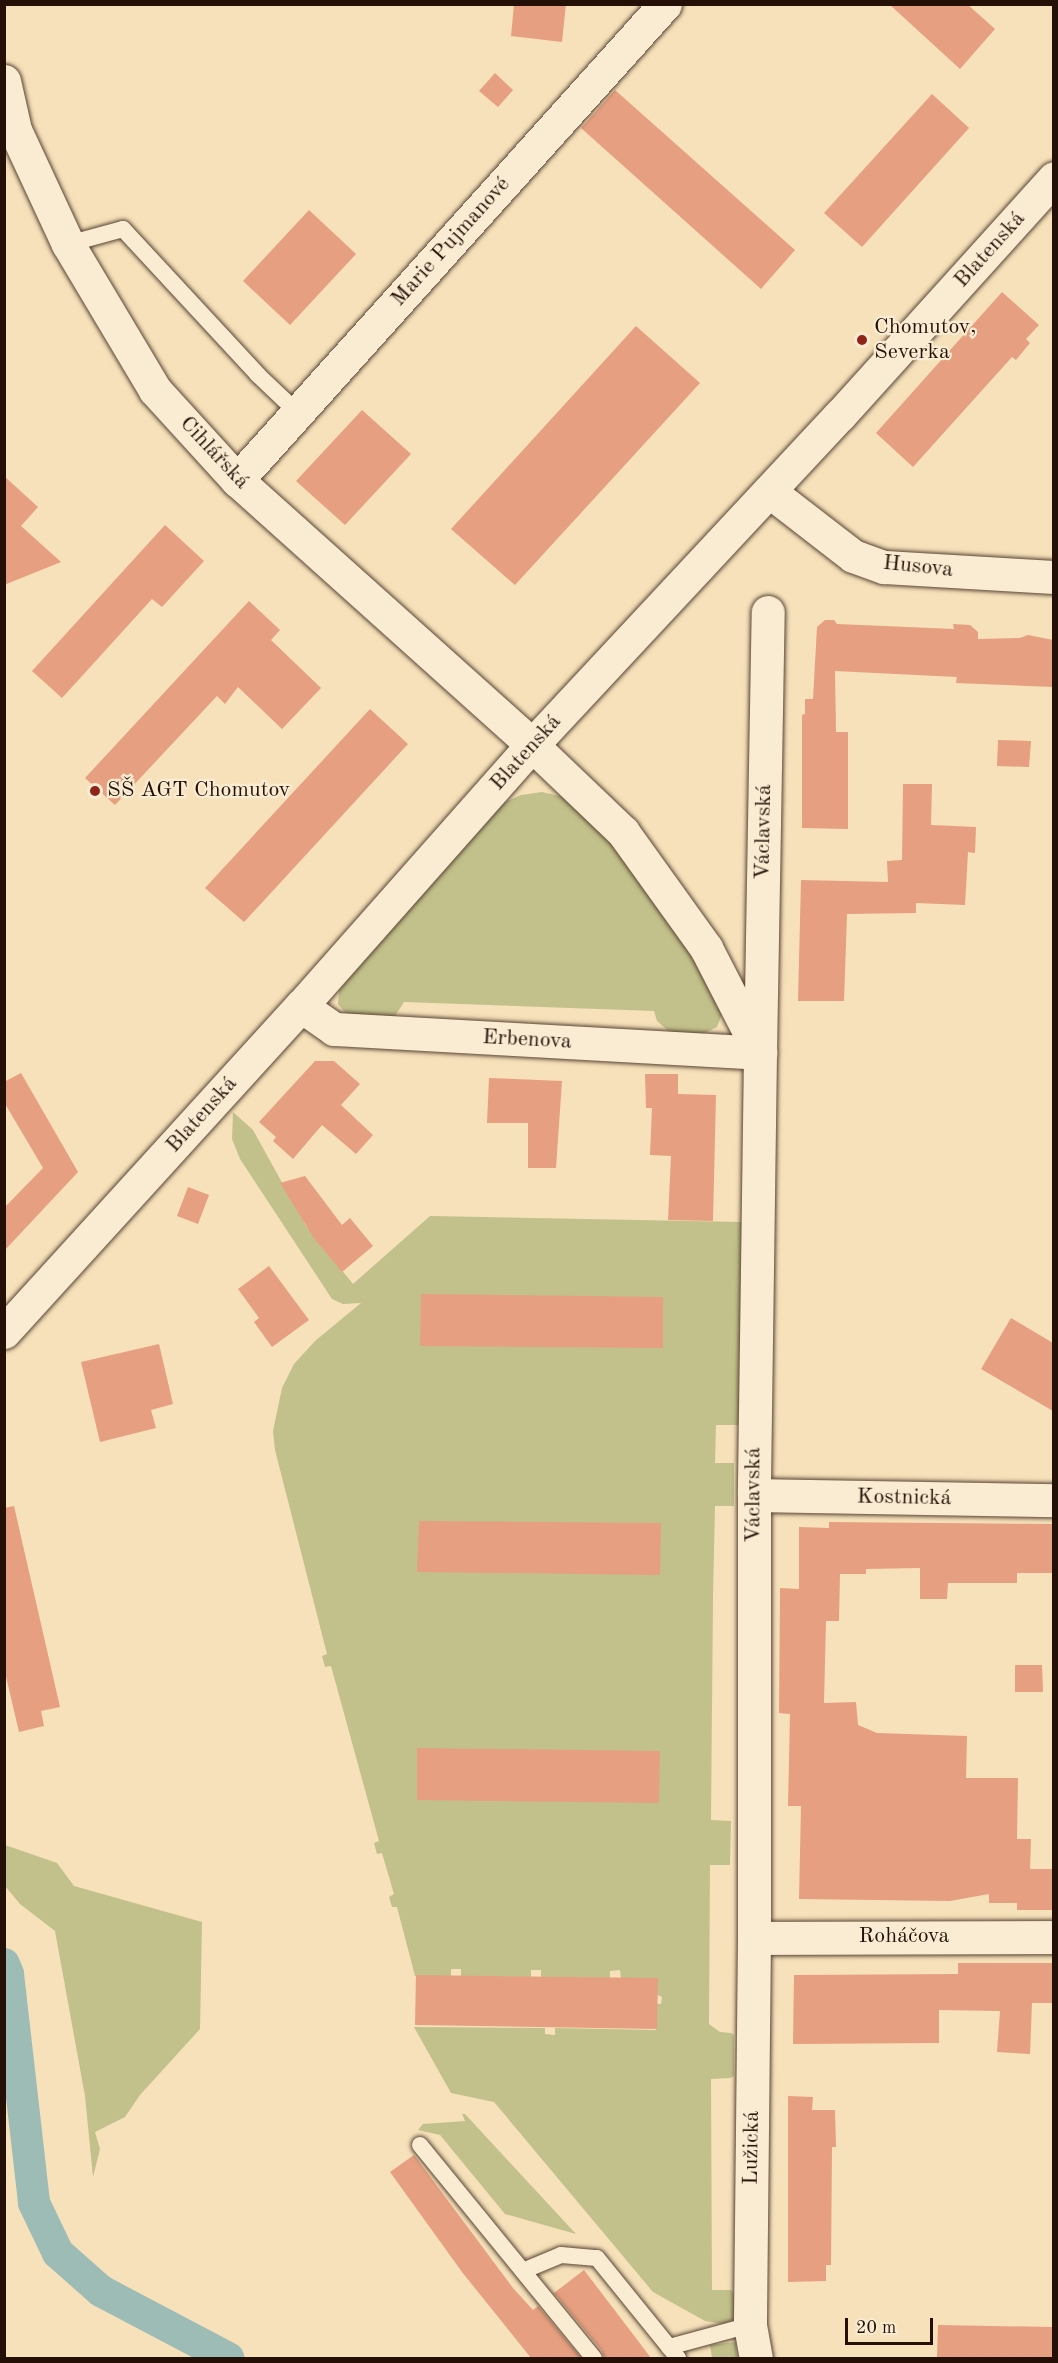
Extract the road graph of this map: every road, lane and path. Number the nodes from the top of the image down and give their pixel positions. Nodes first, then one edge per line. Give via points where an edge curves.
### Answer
1 (665, 4) edge
2 (4, 81) edge
3 (1053, 178) edge
4 (68, 244) junction
5 (298, 413) junction
6 (237, 480) junction
7 (769, 491) junction
8 (1053, 577) edge
9 (768, 612) dead end
10 (532, 745) junction
11 (301, 1006) junction
12 (760, 1053) junction
13 (4, 1332) edge
14 (754, 1495) junction
15 (1053, 1500) edge
16 (1053, 1936) edge
17 (754, 1938) junction
18 (420, 2145) dead end
19 (523, 2271) junction
20 (750, 2325) junction
21 (674, 2353) edge
22 (594, 2358) edge
23 (756, 2358) edge

1 - 5 street, Marie Pujmanové
2 - 4 street, Cihlářská via 15,130
3 - 7 street, Blatenská
4 - 5 lane via 123,229
4 - 6 street, Cihlářská via 155,390
5 - 6 street, Marie Pujmanové
6 - 10 street, Cihlářská
7 - 8 street, Husova via 853,555 884,567
7 - 10 street, Blatenská
9 - 12 street, Václavská
10 - 11 street, Blatenská
10 - 12 street, Václavská via 623,832 706,948
11 - 12 street, Erbenova via 333,1029
11 - 13 street, Blatenská
12 - 14 street, Václavská
14 - 15 street, Kostnická
14 - 17 street, Václavská
16 - 17 street, Roháčova
17 - 20 street, Lužická
18 - 19 lane
19 - 21 lane via 561,2255 597,2258
19 - 22 lane
20 - 21 lane
20 - 23 street, Lužická

